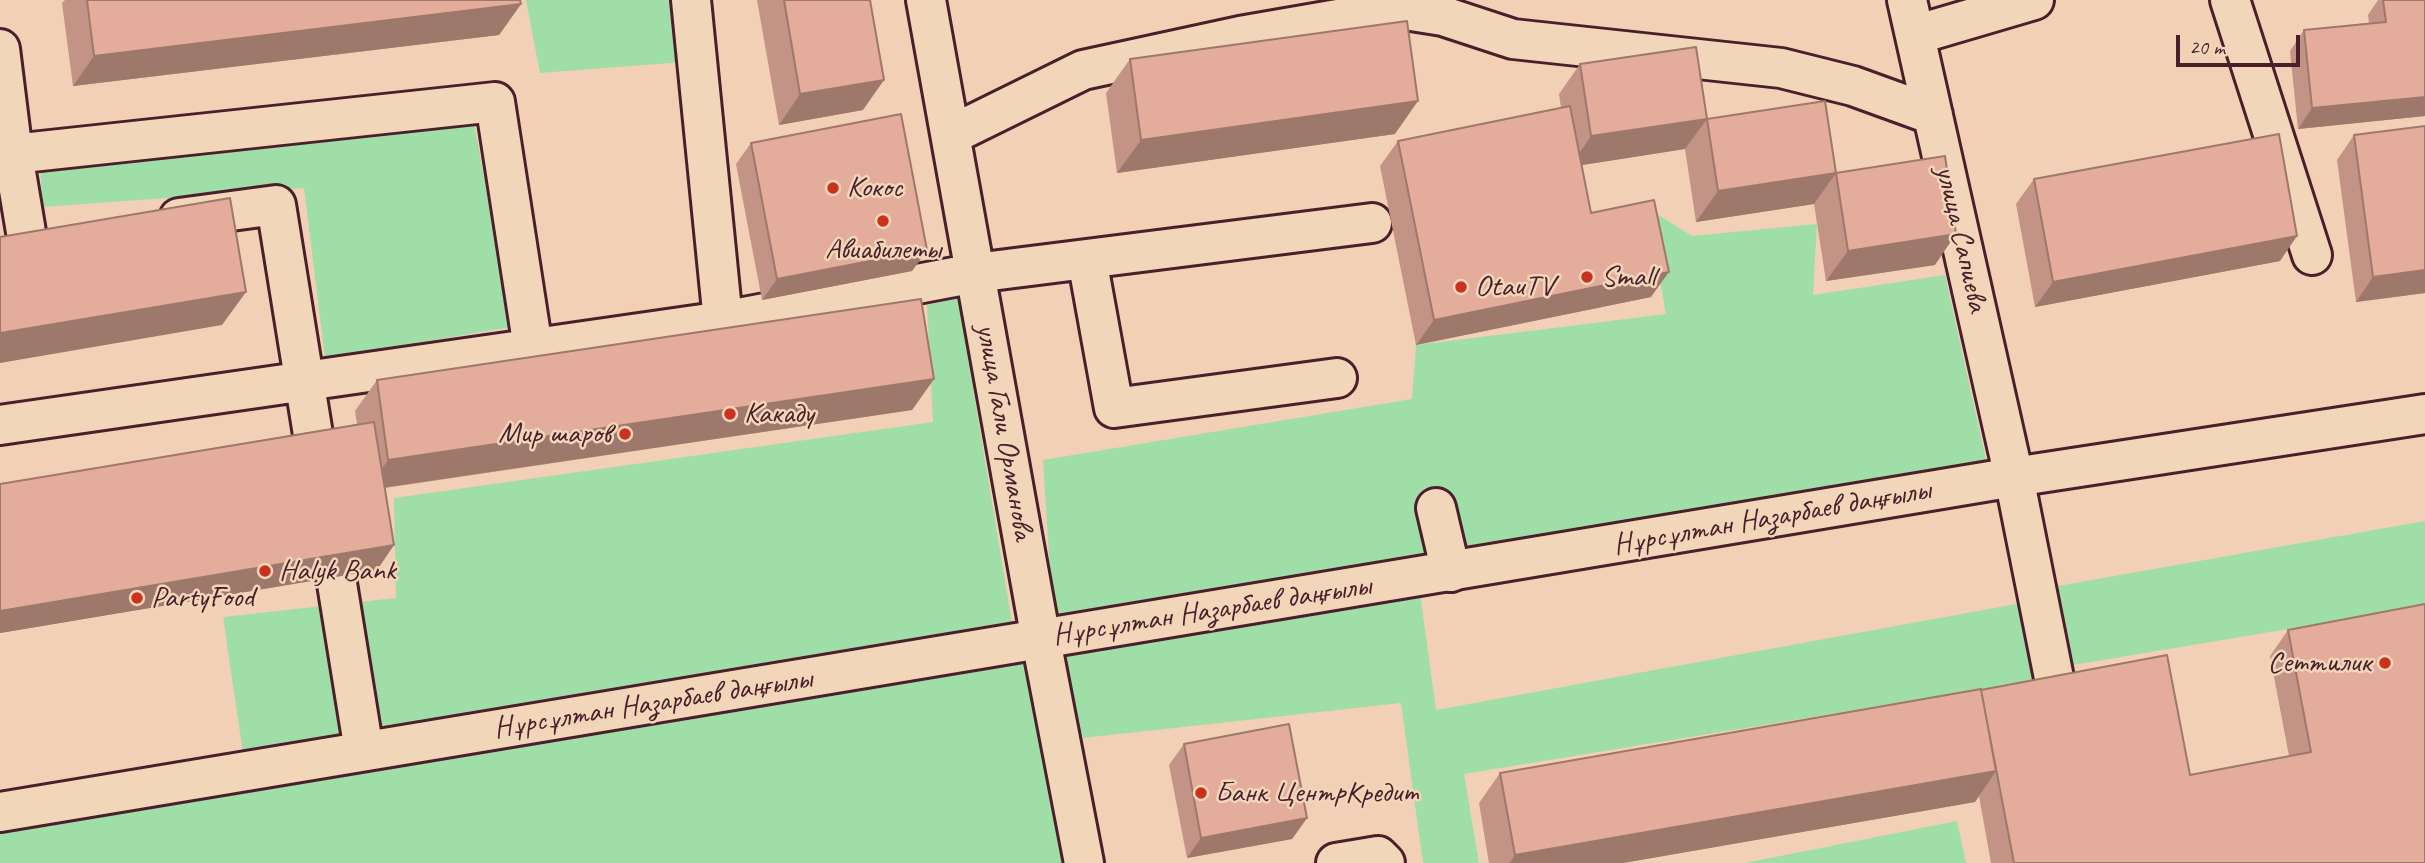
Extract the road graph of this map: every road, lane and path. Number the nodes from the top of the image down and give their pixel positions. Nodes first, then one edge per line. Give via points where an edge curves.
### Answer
1 (691, 0) edge
2 (926, 0) edge
3 (2034, 0) edge
4 (2230, 0) edge
5 (1911, 18) edge
6 (0, 50) edge
7 (1933, 116) junction
8 (950, 135) junction
9 (13, 154) junction
10 (152, 221) edge
11 (1372, 223) dead end
12 (27, 238) edge
13 (2312, 255) dead end
14 (1087, 259) junction
15 (975, 274) junction
16 (723, 321) junction
17 (533, 348) junction
18 (1337, 378) dead end
19 (303, 382) junction
20 (2425, 414) edge
21 (0, 425) edge
22 (2014, 477) junction
23 (1436, 508) dead end
24 (1451, 572) junction
25 (1041, 640) junction
26 (2054, 678) edge
27 (364, 751) junction
28 (0, 812) edge
29 (1084, 863) edge
30 (1336, 863) edge
31 (1385, 863) edge

1 - 16 main road
2 - 8 main road, улица Гали Орманова
3 - 5 main road
4 - 13 main road
5 - 7 main road, улица Сапиева
6 - 9 main road
7 - 8 main road via 1853,86 1781,68 1513,39 1443,16 1405,10 1240,36 1083,70
7 - 22 main road, улица Сапиева
8 - 15 main road, улица Гали Орманова
9 - 12 main road
9 - 17 main road via 495,102
10 - 19 main road via 276,205
11 - 14 main road
14 - 15 main road
14 - 18 main road via 1114,408
15 - 16 main road
15 - 25 main road, улица Гали Орманова
16 - 17 main road
17 - 19 main road
19 - 21 main road
19 - 27 main road
20 - 22 main road, Нұрсұлтан Назарбаев даңғылы
22 - 24 main road, Нұрсұлтан Назарбаев даңғылы
22 - 26 main road, улица Сапиева
23 - 24 main road
24 - 25 main road, Нұрсұлтан Назарбаев даңғылы
25 - 27 main road, Нұрсұлтан Назарбаев даңғылы
25 - 29 main road, улица Гали Орманова
27 - 28 main road, Нұрсұлтан Назарбаев даңғылы
30 - 31 main road via 1378,856

